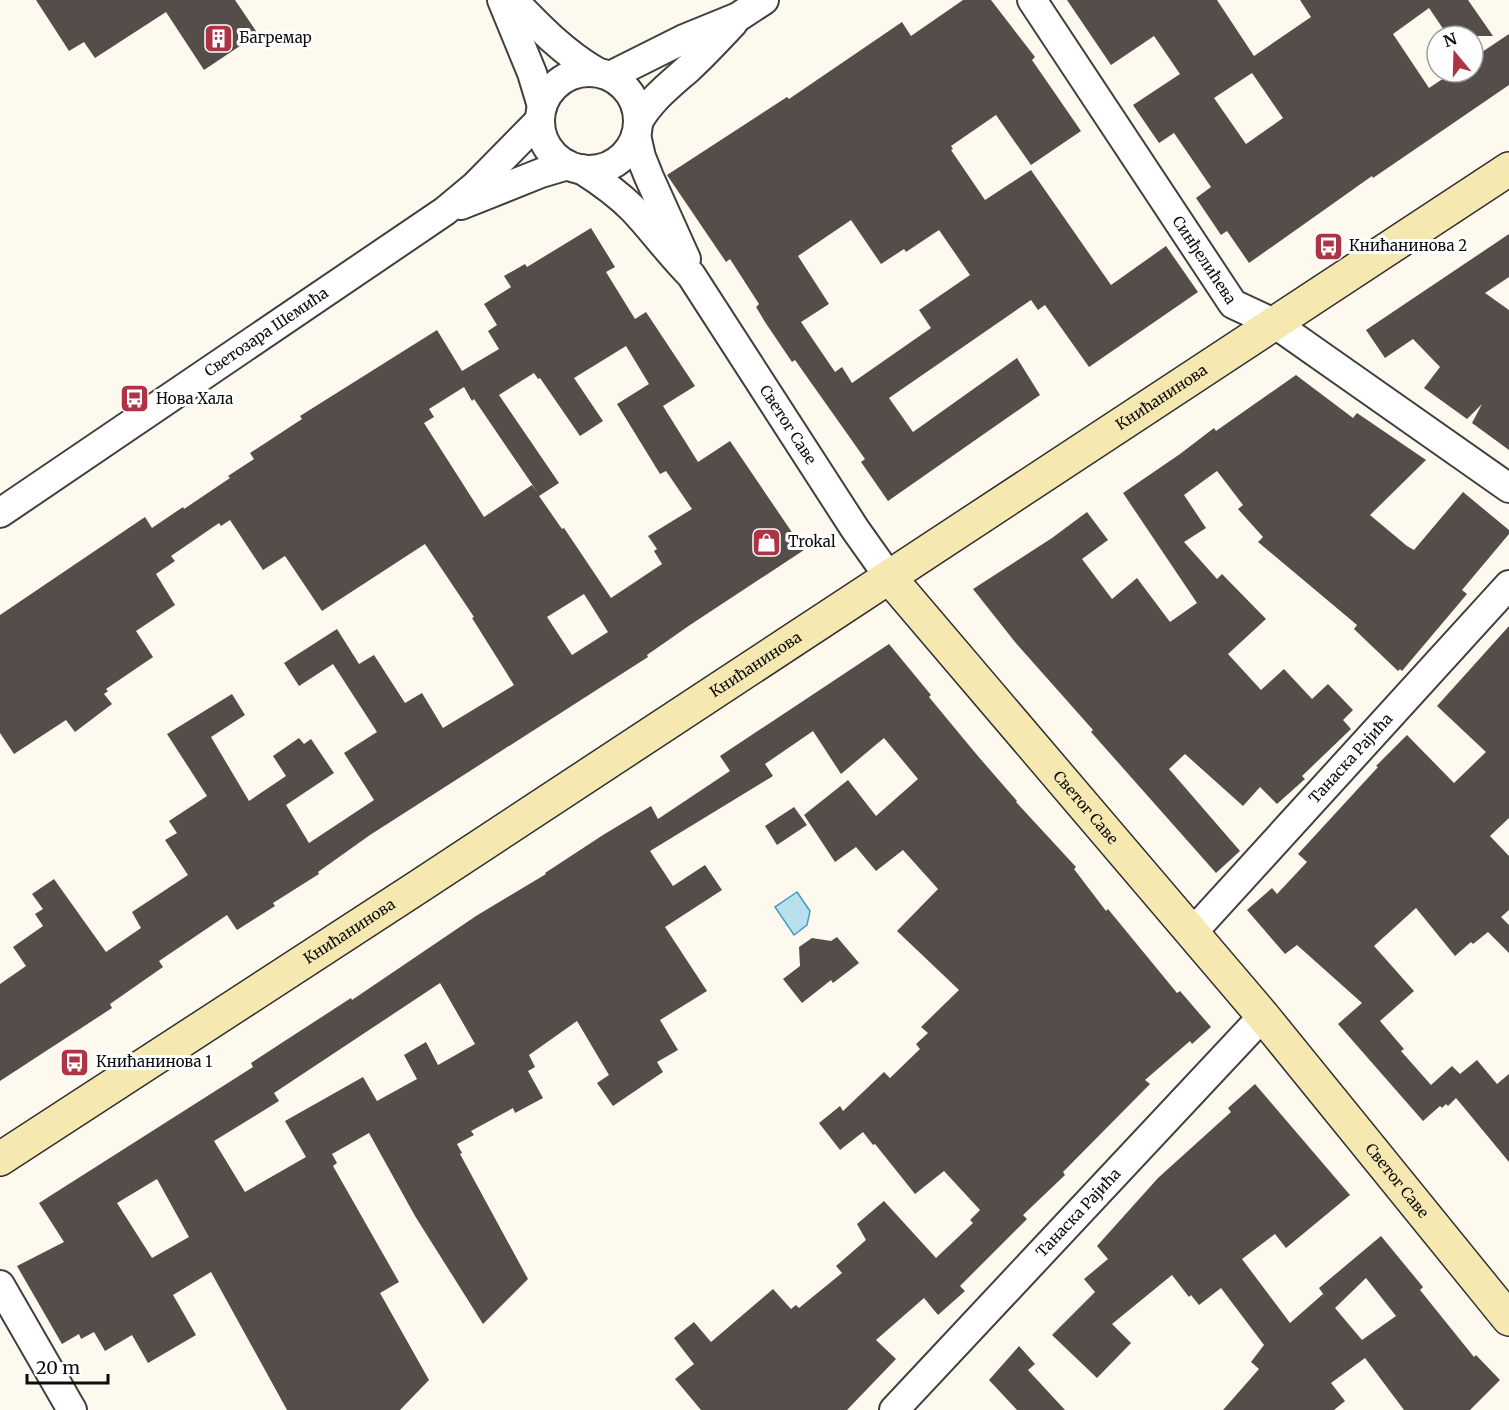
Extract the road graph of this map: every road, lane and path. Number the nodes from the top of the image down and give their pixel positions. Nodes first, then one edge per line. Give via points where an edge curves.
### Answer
1 (502, 0) edge
2 (513, 0) edge
3 (764, 0) edge
4 (1032, 0) edge
5 (738, 17) junction
6 (604, 74) junction
7 (541, 113) junction
8 (637, 128) junction
9 (574, 167) junction
10 (1509, 169) edge
11 (445, 211) junction
12 (691, 275) junction
13 (1274, 323) junction
14 (1509, 488) edge
15 (0, 513) edge
16 (889, 577) junction
17 (1509, 585) edge
18 (1192, 933) junction
19 (1263, 1016) junction
20 (0, 1159) edge
21 (0, 1285) edge
22 (1509, 1319) edge
23 (72, 1410) edge
24 (894, 1410) edge

1 - 7 street via 532,73
2 - 6 street via 550,39
3 - 5 street
4 - 13 street, Синђелићева via 1233,304
5 - 6 street
5 - 8 street via 645,109
6 - 7 street via 569,75 553,88
6 - 8 street via 622,84 631,95 637,108
7 - 9 street via 541,133 547,146 556,157
7 - 11 street, Светозара Шемића via 475,186
8 - 9 street via 630,148 609,166 595,170
8 - 12 street, Светог Саве via 641,157
9 - 11 street, Светозара Шемића via 542,173
9 - 12 street, Светог Саве via 613,190
10 - 13 main road, Книћанинова
11 - 15 street, Светозара Шемића
12 - 16 street, Светог Саве
13 - 14 street, Синђелићева
13 - 16 main road, Книћанинова
16 - 18 main road, Светог Саве
16 - 20 main road, Книћанинова
17 - 18 street, Танаска Рајића
18 - 19 main road, Светог Саве
19 - 22 main road, Светог Саве
19 - 24 street, Танаска Рајића
21 - 23 street

